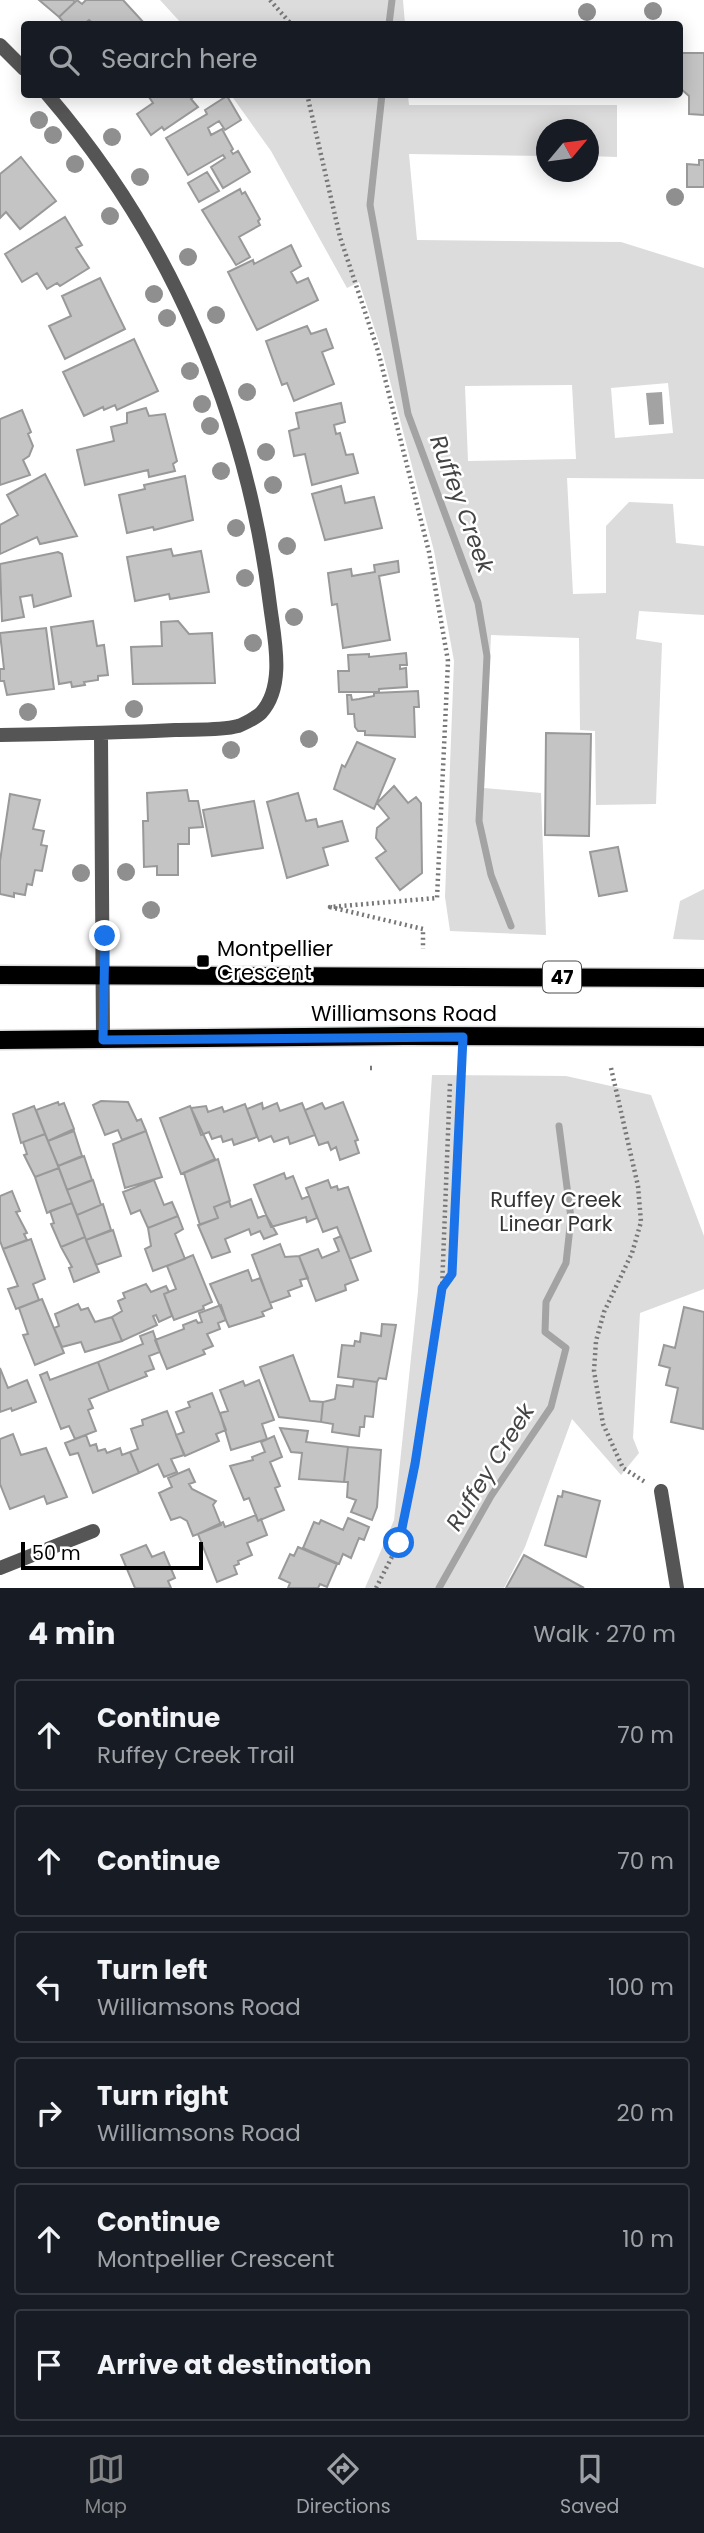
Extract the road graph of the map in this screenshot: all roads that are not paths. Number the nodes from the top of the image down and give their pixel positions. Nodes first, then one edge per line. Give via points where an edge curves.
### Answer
1 (0, 45) edge
2 (21, 66) edge
3 (50, 98) edge
4 (101, 734) junction
5 (0, 735) edge
6 (103, 974) junction
7 (0, 975) edge
8 (704, 978) edge
9 (704, 1037) edge
10 (0, 1040) edge
11 (103, 1040) junction
12 (661, 1491) road end
13 (93, 1531) dead end
14 (0, 1567) edge
15 (677, 1588) edge

1 - 2 street
3 - 4 street via 89,144 146,229 192,320 228,410 266,572 275,644 276,682 261,712 238,726
4 - 5 street
4 - 6 street
6 - 7 main road, Williamsons Road / 47
6 - 8 main road, Williamsons Road / 47
6 - 11 street
9 - 11 main road, Williamsons Road
10 - 11 main road, Williamsons Road
12 - 15 street
13 - 14 street

